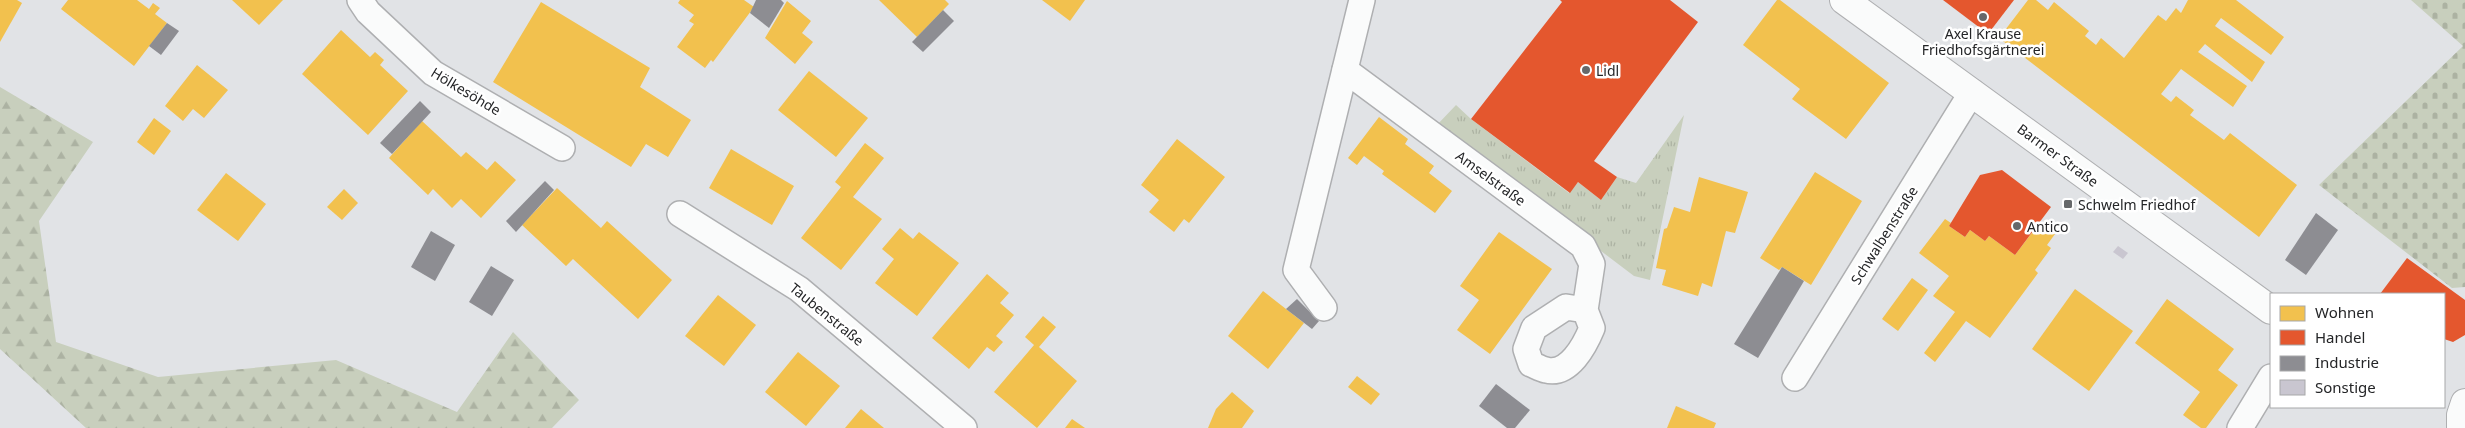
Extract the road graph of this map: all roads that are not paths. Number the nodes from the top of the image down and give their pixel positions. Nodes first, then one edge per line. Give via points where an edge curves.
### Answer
1 (360, 0) edge
2 (1362, 0) edge
3 (1844, 0) edge
4 (1345, 70) junction
5 (1972, 92) junction
6 (562, 148) dead end
7 (680, 214) dead end
8 (1324, 308) dead end
9 (2270, 309) edge
10 (1585, 310) dead end
11 (1795, 378) dead end
12 (2270, 379) edge
13 (2445, 398) edge
14 (2465, 402) edge
15 (964, 428) edge
16 (2240, 428) edge
17 (2461, 428) edge

1 - 6 street, Hölkesöhde via 368,12 433,73
2 - 4 street
3 - 5 main road, Barmer Straße
4 - 8 street via 1296,270
4 - 10 street, Amselstraße via 1583,246 1592,264
5 - 9 main road, Barmer Straße
5 - 11 street, Schwalbenstraße
7 - 15 street, Taubenstraße via 799,289
12 - 16 street
13 - 14 main road
14 - 17 main road

